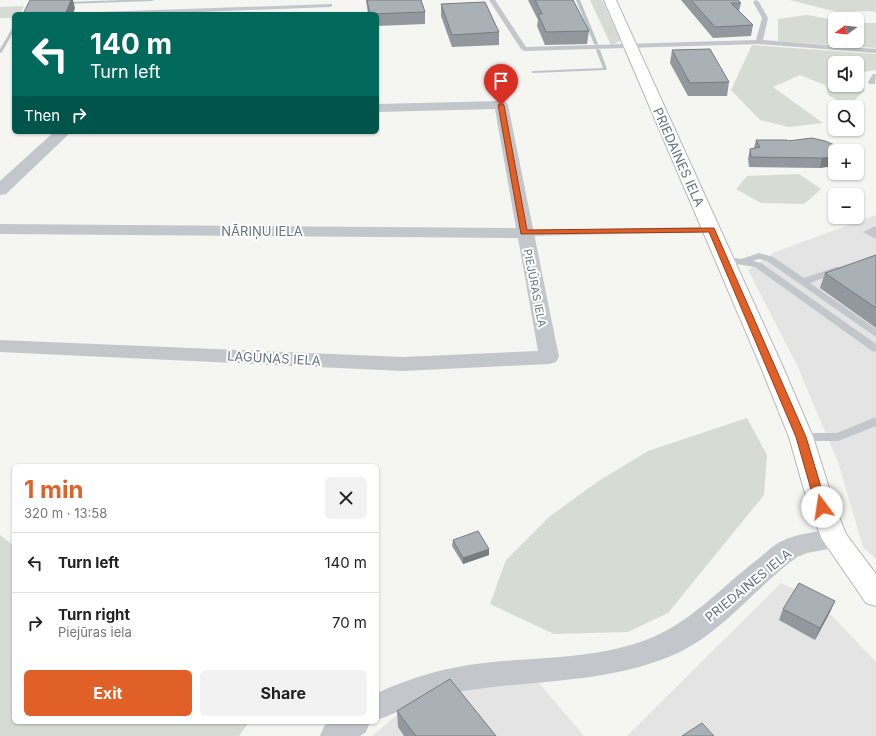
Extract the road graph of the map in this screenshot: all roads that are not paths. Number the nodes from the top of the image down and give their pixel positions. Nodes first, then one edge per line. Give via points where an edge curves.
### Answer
1 (492, 0) edge
2 (610, 0) edge
3 (330, 2) edge
4 (756, 2) dead end
5 (138, 12) edge
6 (331, 12) edge
7 (759, 42) junction
8 (631, 47) junction
9 (876, 51) edge
10 (379, 108) edge
11 (61, 134) edge
12 (0, 190) edge
13 (0, 229) edge
14 (876, 229) edge
15 (712, 230) junction
16 (524, 232) junction
17 (876, 236) edge
18 (734, 260) junction
19 (849, 266) edge
20 (802, 282) junction
21 (876, 334) edge
22 (0, 346) edge
23 (876, 349) edge
24 (548, 357) joint
25 (876, 421) edge
26 (801, 437) junction
27 (835, 539) junction
28 (876, 595) edge
29 (379, 706) edge
30 (352, 724) edge
31 (335, 736) edge

1 - 8 lane via 524,49
2 - 8 street, PRIEDAINES IELA
3 - 5 lane
3 - 6 lane
4 - 7 lane via 765,18
7 - 8 lane
7 - 9 lane
8 - 15 street, PRIEDAINES IELA
10 - 16 street, PIEJŪRAS IELA via 501,105
11 - 12 street
13 - 16 street, NĀRIŅU IELA
14 - 17 lane via 868,232
15 - 16 lane
15 - 18 street, PRIEDAINES IELA
16 - 24 street, PIEJŪRAS IELA
18 - 20 lane via 759,256 770,259
18 - 23 lane via 758,265
18 - 26 street, PRIEDAINES IELA
19 - 20 lane
20 - 21 lane
22 - 24 street, LAGŪNAS IELA via 403,364
25 - 26 lane via 838,437
26 - 27 street, PRIEDAINES IELA via 822,507
27 - 28 street
27 - 29 street, PRIEDAINES IELA via 791,548 701,623 671,643 639,656 592,666 456,679 409,691
30 - 31 street

